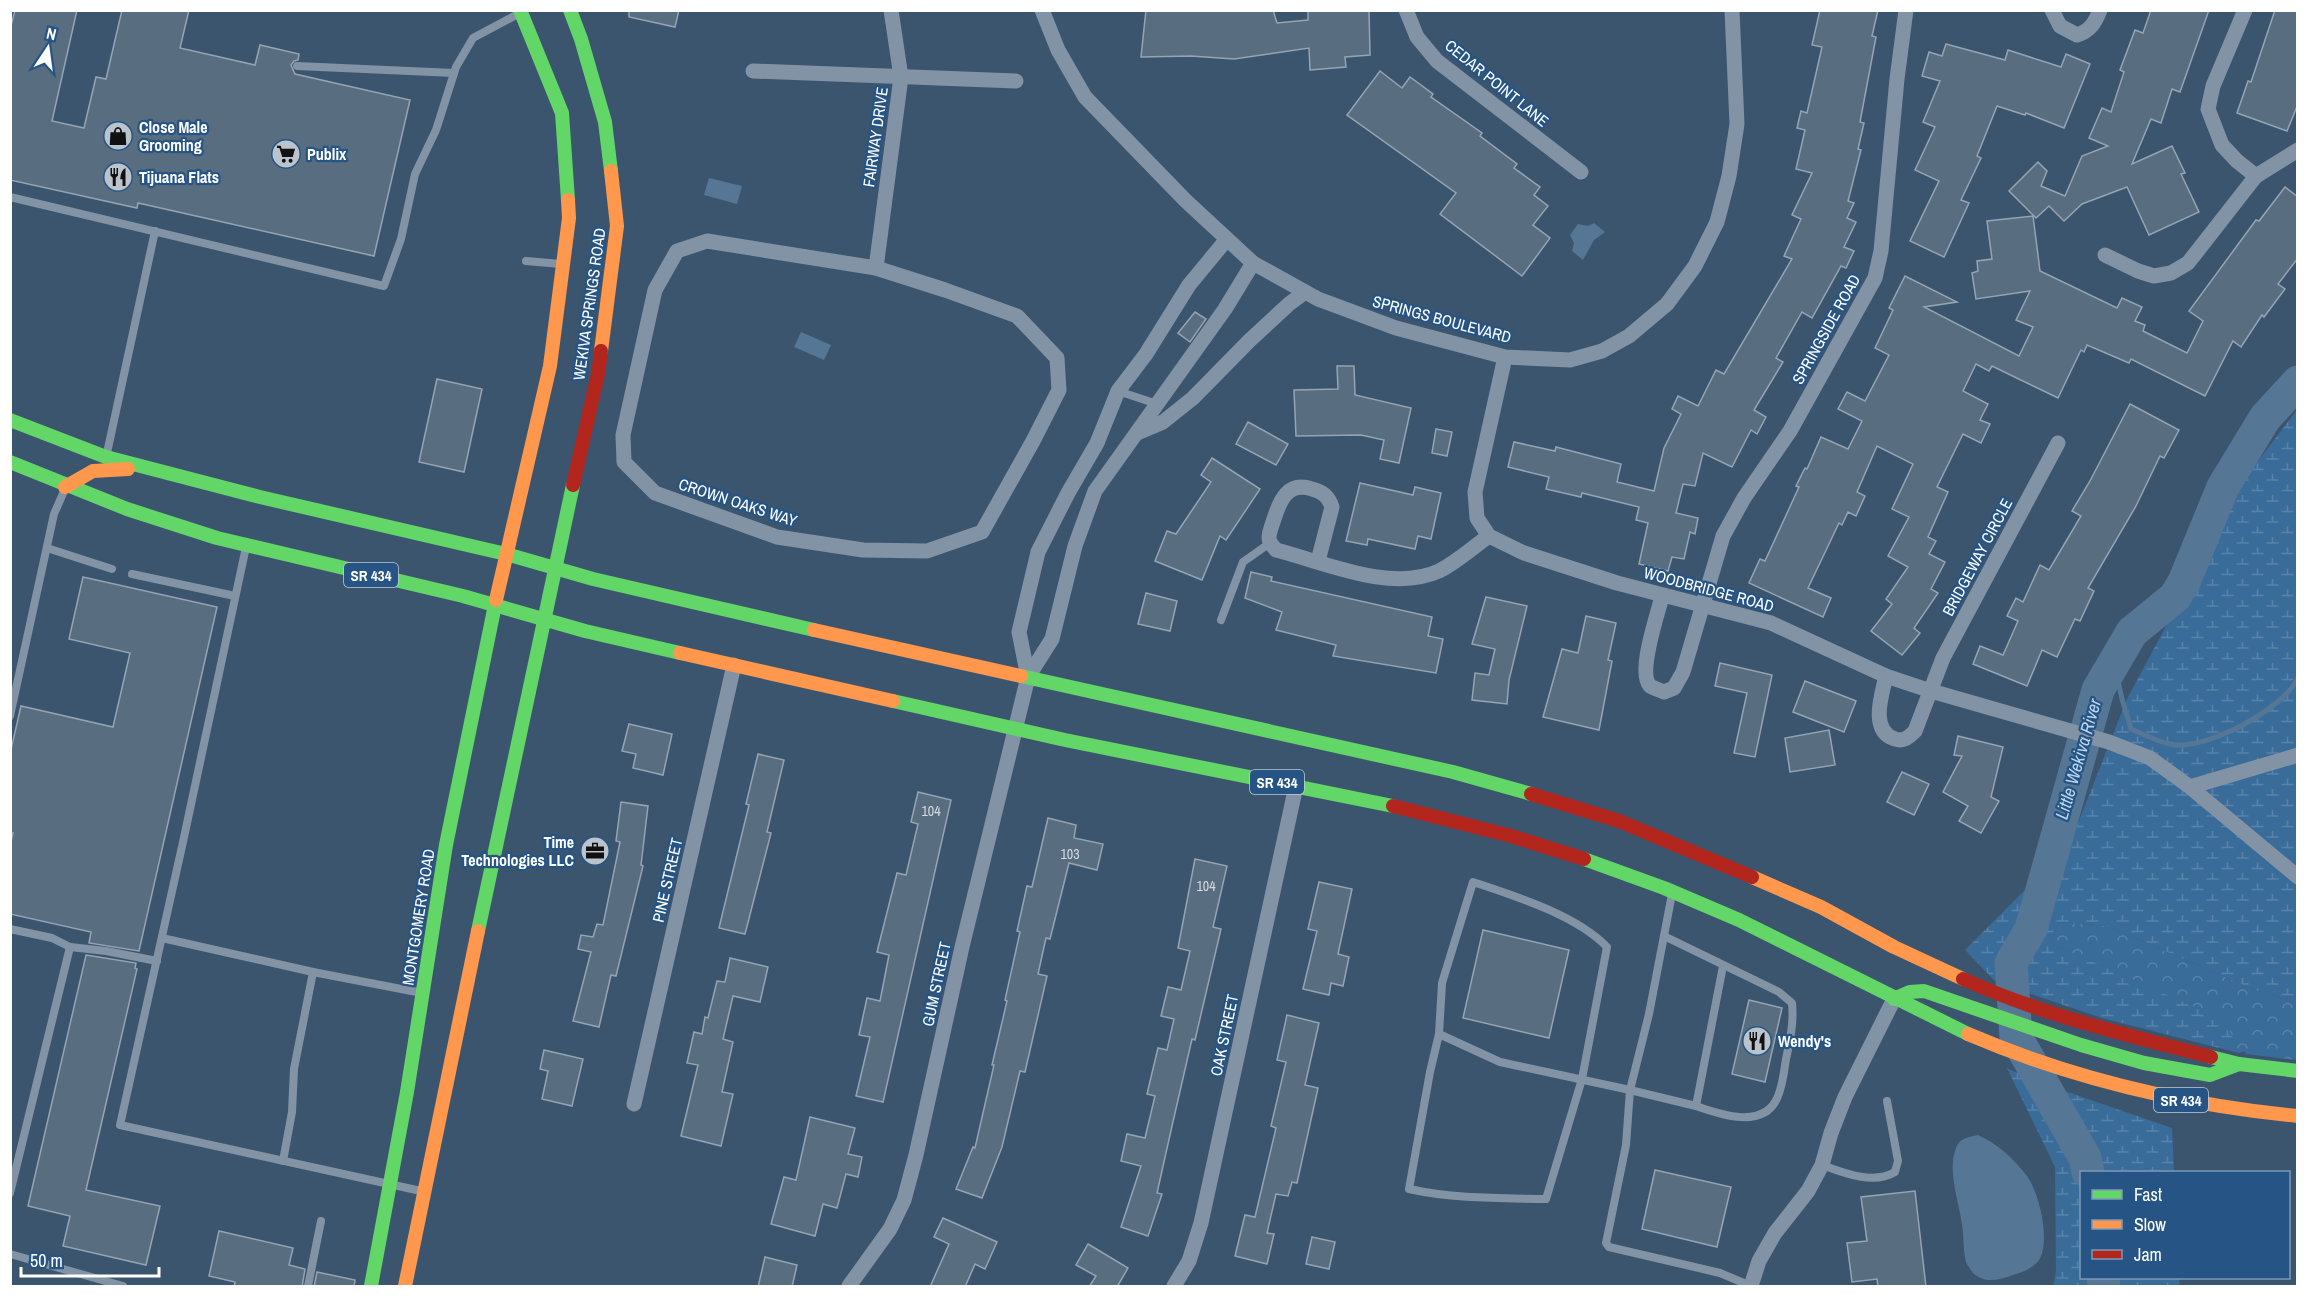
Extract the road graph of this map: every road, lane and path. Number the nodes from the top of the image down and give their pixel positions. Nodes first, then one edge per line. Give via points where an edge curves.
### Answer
1 (570, 10) edge
2 (891, 10) edge
3 (1042, 10) edge
4 (1406, 10) edge
5 (1732, 10) edge
6 (1906, 10) edge
7 (2052, 10) edge
8 (2100, 10) edge
9 (2245, 10) edge
10 (521, 11) edge
11 (297, 66) dead end
12 (753, 71) dead end
13 (454, 74) junction
14 (901, 77) junction
15 (1016, 81) dead end
16 (2298, 150) edge
17 (1581, 172) dead end
18 (2256, 176) junction
19 (10, 197) edge
20 (155, 231) junction
21 (1227, 239) junction
22 (2104, 255) dead end
23 (526, 261) dead end
24 (1253, 263) junction
25 (563, 265) junction
26 (876, 268) junction
27 (1305, 292) junction
28 (1505, 357) junction
29 (1118, 391) junction
30 (1157, 404) junction
31 (10, 420) edge
32 (1137, 433) junction
33 (2058, 443) dead end
34 (106, 457) junction
35 (10, 462) edge
36 (151, 470) junction
37 (65, 487) junction
38 (1489, 536) junction
39 (1270, 543) junction
40 (246, 546) junction
41 (47, 548) junction
42 (506, 554) junction
43 (1318, 561) junction
44 (554, 567) junction
45 (112, 569) dead end
46 (132, 574) dead end
47 (235, 596) junction
48 (1662, 596) junction
49 (495, 604) junction
50 (1703, 604) junction
51 (544, 619) junction
52 (1221, 620) dead end
53 (734, 664) junction
54 (1886, 676) junction
55 (1028, 677) junction
56 (1932, 691) junction
57 (10, 716) edge
58 (1014, 728) junction
59 (2298, 755) edge
60 (1296, 786) junction
61 (2190, 787) junction
62 (2298, 877) edge
63 (1672, 892) junction
64 (10, 929) edge
65 (1664, 936) junction
66 (162, 938) junction
67 (70, 947) junction
68 (157, 961) junction
69 (1724, 966) junction
70 (313, 972) junction
71 (422, 993) junction
72 (1894, 999) junction
73 (1439, 1034) junction
74 (2239, 1064) junction
75 (2298, 1071) edge
76 (1582, 1079) junction
77 (1630, 1090) junction
78 (1887, 1101) dead end
79 (634, 1104) dead end
80 (1696, 1106) junction
81 (2298, 1116) edge
82 (283, 1161) junction
83 (1822, 1165) junction
84 (389, 1184) junction
85 (423, 1191) junction
86 (10, 1193) edge
87 (321, 1221) dead end
88 (10, 1254) edge
89 (1751, 1286) edge
90 (123, 1287) edge
91 (309, 1287) edge
92 (371, 1287) edge
93 (405, 1287) edge
94 (849, 1287) edge
95 (1174, 1287) edge

1 - 44 main road, WEKIVA SPRINGS ROAD via 605,122 617,226 598,374
2 - 14 street, FAIRWAY DRIVE
3 - 21 street, SPRINGS BOULEVARD via 1058,50 1085,97
4 - 17 street, CEDAR POINT LANE via 1417,37 1437,61
5 - 28 street, SPRINGS BOULEVARD via 1737,124 1717,222 1695,266 1667,304 1629,336 1602,351 1570,360
6 - 50 street, SPRINGSIDE ROAD via 1875,278 1790,431 1723,536
7 - 8 street via 2060,26 2077,35 2086,32
9 - 18 street via 2213,86 2208,109 2222,145
10 - 13 lane via 473,38
10 - 25 main road, WEKIVA SPRINGS ROAD via 562,112 569,218
11 - 13 lane
12 - 14 street
13 - 20 lane via 436,130 415,174 384,286
14 - 15 street
14 - 26 street, FAIRWAY DRIVE
16 - 18 street
18 - 22 street via 2188,264 2171,273 2154,276
19 - 20 lane
20 - 34 lane
21 - 24 street, SPRINGS BOULEVARD
21 - 29 street via 1189,285
23 - 25 lane
24 - 27 street, SPRINGS BOULEVARD
24 - 30 street
25 - 42 main road, WEKIVA SPRINGS ROAD via 550,366
26 - 26 street, CROWN OAKS WAY via 707,241 677,251 655,290 622,435 624,462 655,493 777,537 863,550 927,551 982,532 1059,390 1057,358 1017,316
27 - 28 street, SPRINGS BOULEVARD via 1396,328
27 - 32 street via 1249,341 1194,398 1163,422
28 - 38 street via 1475,492 1477,518
29 - 30 lane
29 - 55 street via 1097,443 1038,552 1019,632
30 - 32 street
31 - 34 main road
32 - 55 street via 1095,491 1075,546 1052,639
33 - 56 street, BRIDGEWAY CIRCLE via 1943,658
34 - 36 main road
35 - 37 main road, SR 434
36 - 37 main road via 93,471
36 - 42 main road
37 - 40 main road, SR 434
37 - 41 lane
38 - 43 street via 1439,570 1411,579 1376,578
38 - 48 street, WOODBRIDGE ROAD via 1524,553
39 - 43 street via 1276,550
39 - 43 street via 1279,503 1286,492 1304,486 1320,491 1332,507
39 - 52 lane via 1243,562
40 - 47 lane
40 - 49 main road, SR 434
41 - 45 lane
41 - 57 lane
42 - 44 main road
42 - 49 main road, MONTGOMERY ROAD
44 - 51 main road
44 - 55 main road
46 - 47 lane
47 - 66 lane
48 - 50 street, WOODBRIDGE ROAD
48 - 50 street, SPRINGSIDE ROAD via 1645,663 1651,686 1664,692 1674,688 1683,672
49 - 51 main road, SR 434
49 - 71 main road, MONTGOMERY ROAD via 446,845
50 - 54 street, WOODBRIDGE ROAD via 1771,623
51 - 53 main road, SR 434
51 - 85 main road
53 - 58 main road, SR 434
53 - 79 street, PINE STREET
54 - 56 street, WOODBRIDGE ROAD
54 - 56 street, BRIDGEWAY CIRCLE via 1879,706 1880,722 1887,735 1897,740 1908,738 1915,731
55 - 58 street, GUM STREET
55 - 74 main road via 1453,772 1609,818 1821,907 1894,947 1998,995 2099,1028
56 - 61 street, WOODBRIDGE ROAD via 2109,742 2150,758
58 - 60 main road, SR 434
58 - 94 street, GUM STREET via 904,1200 890,1229
59 - 61 street
60 - 63 main road, SR 434 via 1426,813 1518,838
60 - 95 street, OAK STREET via 1201,1223 1189,1261
61 - 62 street, WOODBRIDGE ROAD
63 - 65 lane
63 - 72 main road, SR 434 via 1810,954
64 - 67 lane via 52,938
65 - 69 lane
65 - 77 lane
66 - 68 lane
66 - 70 lane
67 - 68 lane
67 - 86 lane
68 - 82 lane via 120,1125
69 - 80 lane
69 - 80 lane via 1779,992 1792,1003 1794,1019 1784,1071 1770,1110 1755,1117 1721,1115
70 - 71 lane
70 - 82 lane via 294,1069 292,1112
71 - 84 main road, MONTGOMERY ROAD
72 - 74 main road via 1924,991 2144,1063 2210,1075
72 - 81 main road, SR 434 via 1979,1040 2082,1076 2205,1105
72 - 83 street via 1845,1096
73 - 76 lane via 1500,1062
73 - 76 lane via 1409,1189 1485,1198 1546,1198
73 - 76 lane via 1442,983 1473,882 1523,899 1583,928 1607,947
74 - 75 main road
76 - 77 lane
77 - 80 lane
77 - 89 lane via 1626,1145 1606,1243 1609,1247 1720,1273
78 - 83 lane via 1898,1161 1895,1172 1851,1176
82 - 84 lane
83 - 89 street via 1808,1191 1775,1233 1759,1261
84 - 85 lane
84 - 92 main road, MONTGOMERY ROAD
85 - 93 main road
87 - 91 lane
88 - 90 lane

